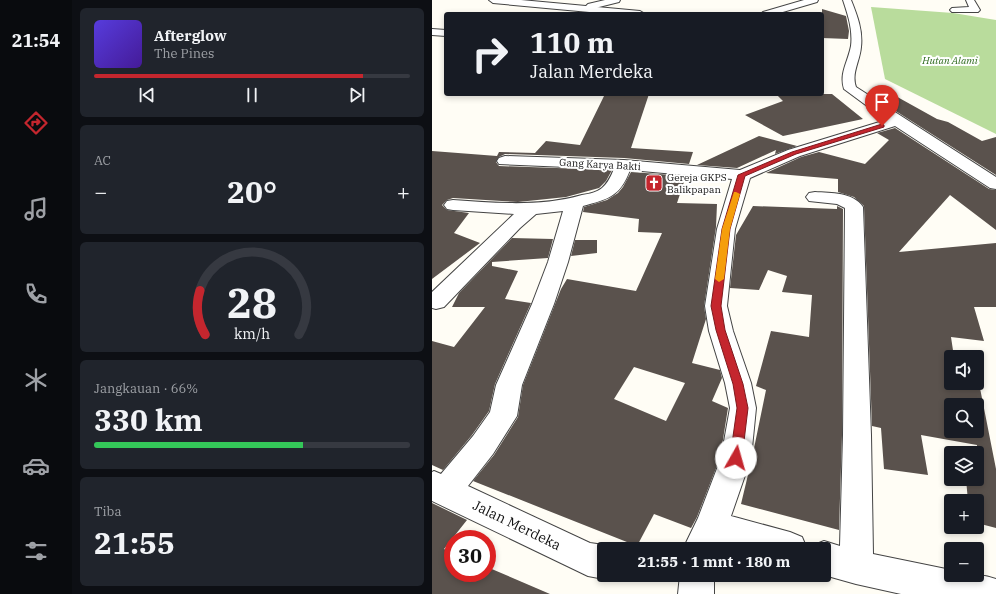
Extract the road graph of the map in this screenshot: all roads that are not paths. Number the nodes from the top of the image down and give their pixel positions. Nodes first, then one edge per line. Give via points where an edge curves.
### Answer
1 (493, 0) edge
2 (616, 0) edge
3 (814, 0) edge
4 (847, 0) edge
5 (970, 0) edge
6 (545, 2) edge
7 (592, 8) junction
8 (955, 10) dead end
9 (624, 12) edge
10 (773, 12) edge
11 (432, 32) edge
12 (444, 33) edge
13 (897, 121) junction
14 (505, 160) dead end
15 (624, 165) junction
16 (742, 175) junction
17 (996, 184) edge
18 (815, 197) dead end
19 (454, 205) dead end
20 (574, 205) junction
21 (530, 210) junction
22 (436, 301) dead end
23 (439, 488) edge
24 (706, 538) edge
25 (737, 542) edge
26 (831, 560) edge
27 (597, 561) edge
28 (856, 567) junction
29 (697, 582) edge
30 (696, 594) edge
31 (989, 594) edge

1 - 6 street
2 - 7 street via 590,7
3 - 10 street
4 - 13 street via 855,25 856,46 849,70 849,86
5 - 8 street via 975,10
6 - 7 street
7 - 9 street
11 - 12 street
13 - 16 street via 794,153
13 - 17 street
14 - 15 street, Gang Karya Bakti
15 - 16 street, Gang Karya Bakti
15 - 20 street via 611,190
16 - 24 street via 726,229 716,306 743,408 736,458
18 - 28 street via 846,201 854,207
19 - 21 street
20 - 21 street
20 - 23 street via 556,269 509,385 503,416 483,445
21 - 22 street via 512,224
23 - 27 street, Jalan Merdeka via 588,559
24 - 25 street
26 - 28 street
28 - 31 street
29 - 30 street

